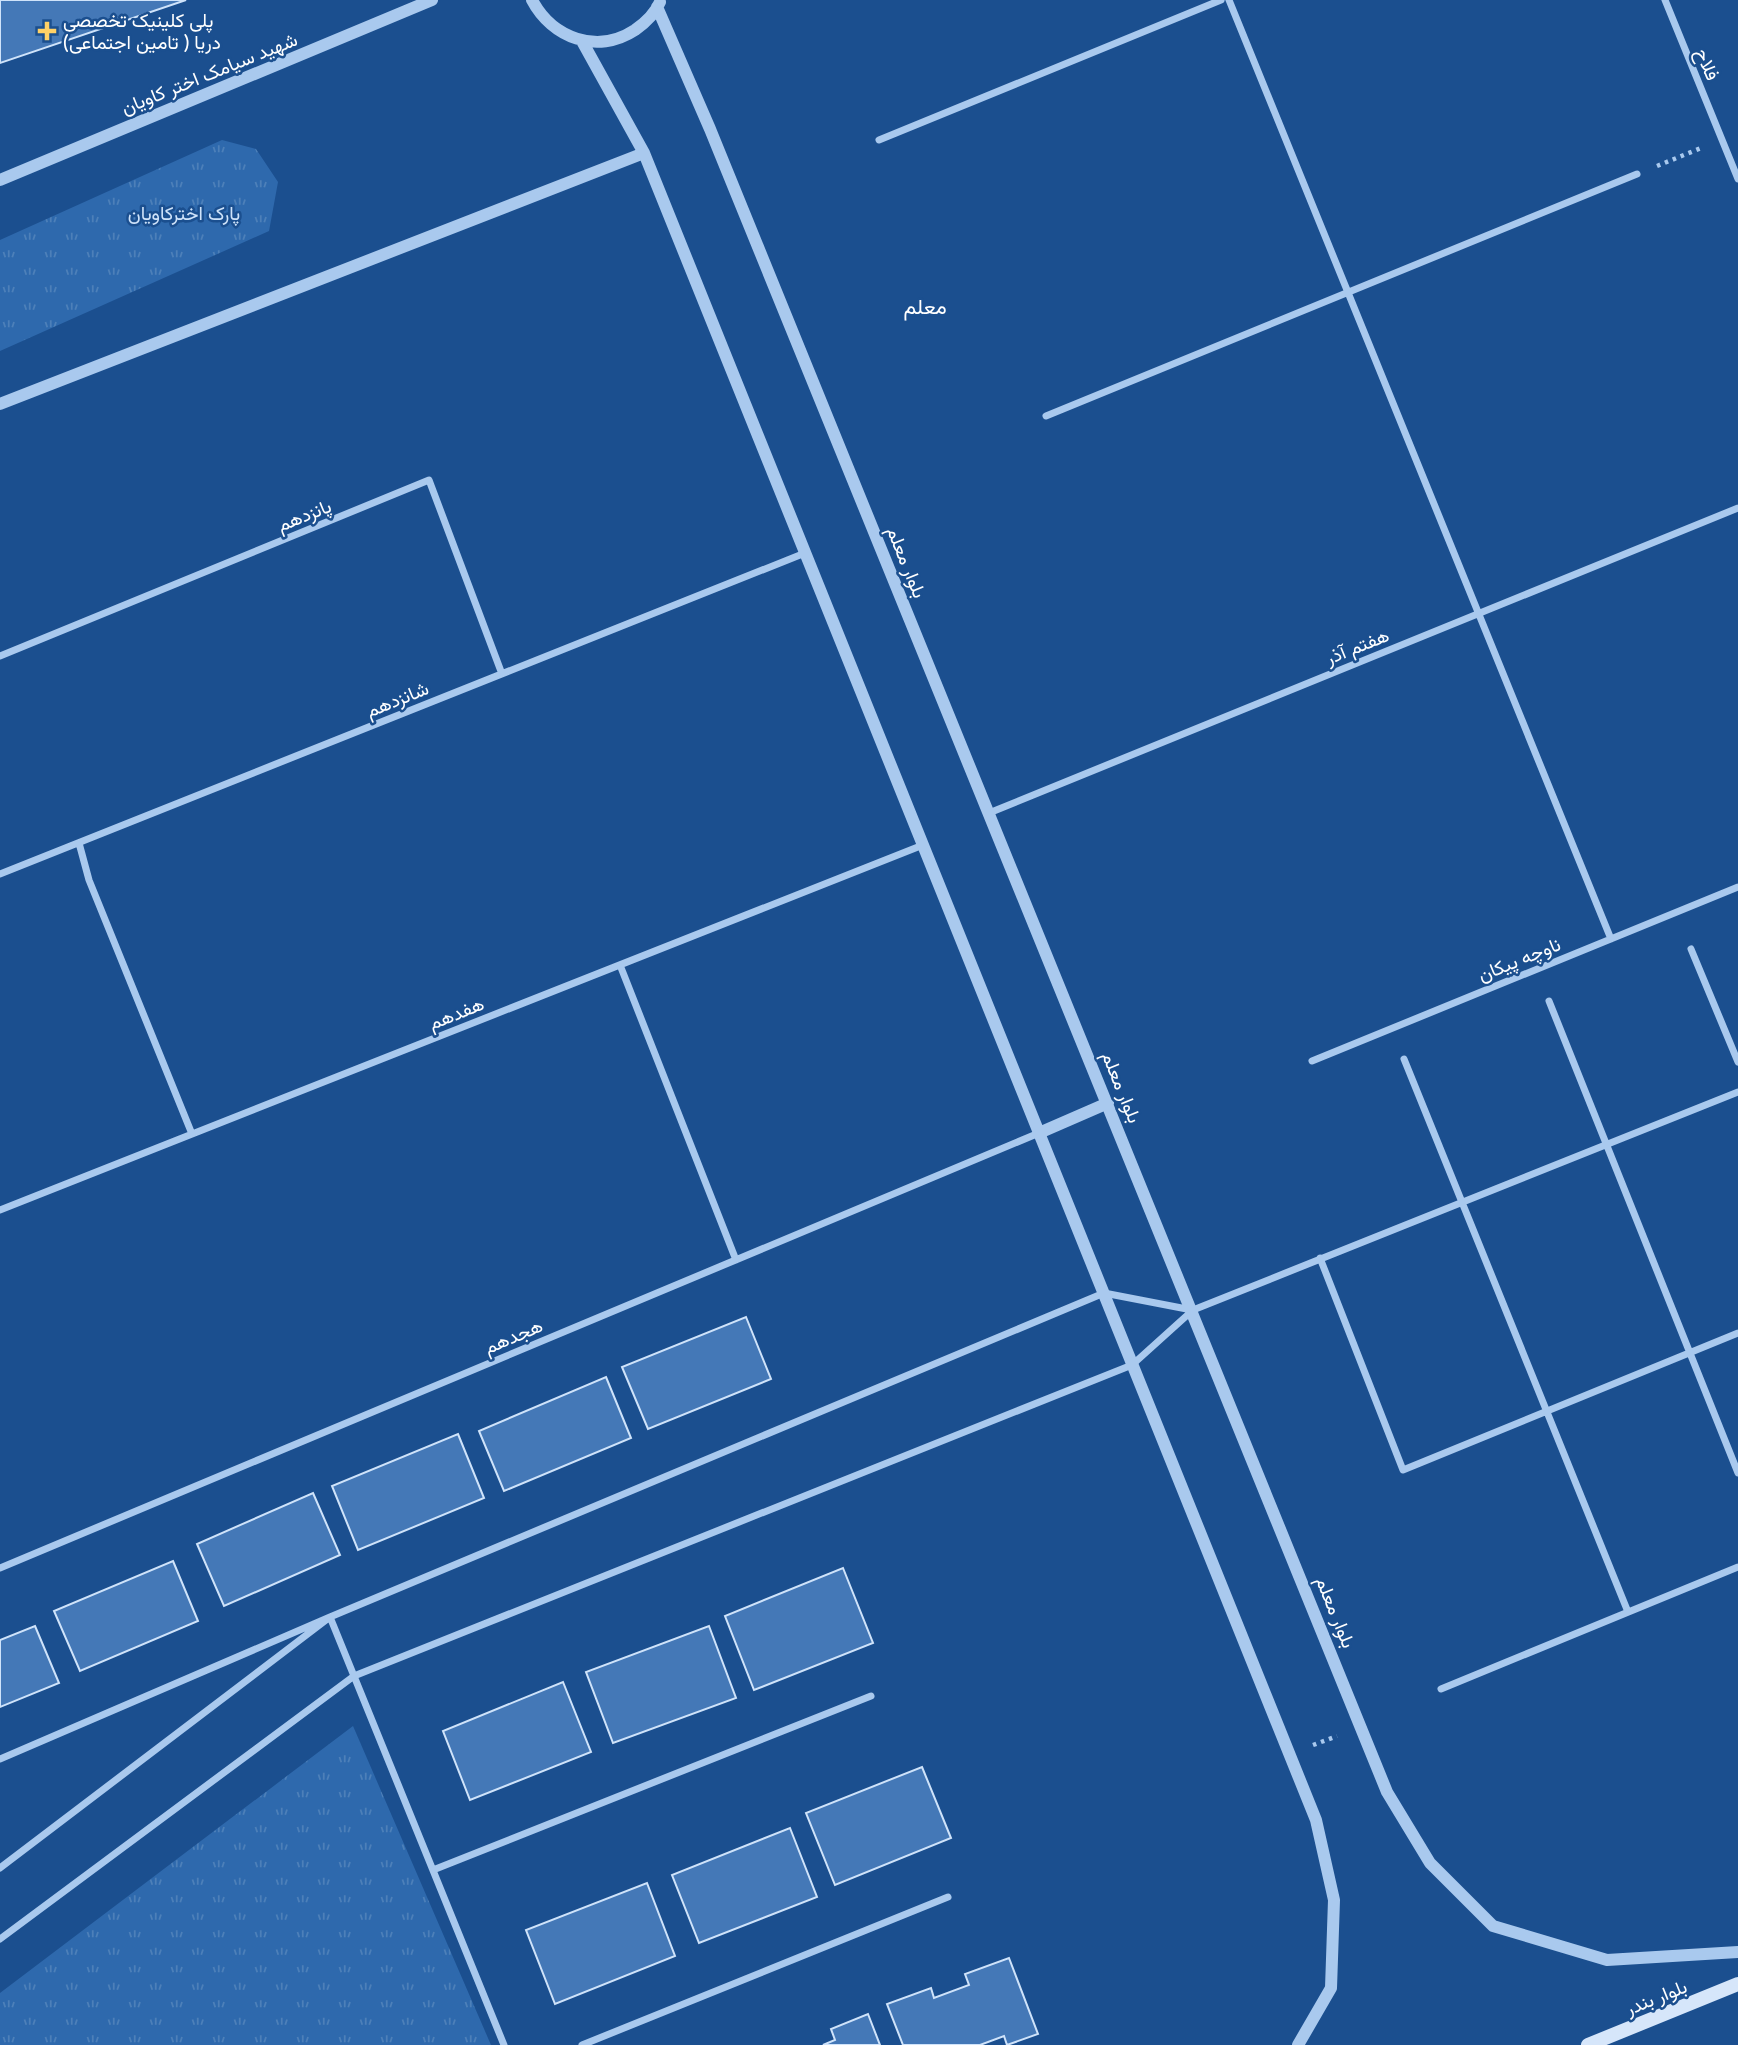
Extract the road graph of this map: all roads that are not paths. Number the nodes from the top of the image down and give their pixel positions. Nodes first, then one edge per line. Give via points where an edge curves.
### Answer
1 (432, 0) edge
2 (533, 0) edge
3 (1221, 0) edge
4 (1229, 0) edge
5 (1665, 0) edge
6 (659, 4) edge
7 (582, 41) junction
8 (879, 140) dead end
9 (644, 153) junction
10 (1637, 174) road end
11 (1738, 179) edge
12 (0, 180) edge
13 (1348, 292) junction
14 (0, 404) edge
15 (1046, 416) dead end
16 (1738, 508) edge
17 (805, 553) junction
18 (1479, 614) junction
19 (0, 656) edge
20 (502, 674) junction
21 (989, 813) junction
22 (79, 843) junction
23 (923, 845) junction
24 (0, 874) edge
25 (1738, 887) edge
26 (1611, 939) junction
27 (1691, 948) dead end
28 (620, 965) junction
29 (1549, 1001) dead end
30 (1404, 1059) dead end
31 (1312, 1061) dead end
32 (1738, 1062) edge
33 (1738, 1092) edge
34 (1108, 1103) junction
35 (1039, 1133) junction
36 (192, 1134) junction
37 (1605, 1145) junction
38 (1462, 1202) junction
39 (0, 1210) edge
40 (1320, 1258) junction
41 (736, 1260) junction
42 (1104, 1293) junction
43 (1193, 1310) junction
44 (1738, 1333) edge
45 (1689, 1353) junction
46 (1132, 1365) junction
47 (1547, 1411) junction
48 (1738, 1473) edge
49 (1738, 1567) edge
50 (0, 1568) edge
51 (1628, 1612) junction
52 (330, 1617) junction
53 (354, 1676) junction
54 (1441, 1689) dead end
55 (871, 1696) dead end
56 (0, 1759) edge
57 (0, 1868) edge
58 (433, 1870) junction
59 (948, 1897) dead end
60 (0, 1939) edge
61 (1738, 1952) edge
62 (1738, 1984) edge
63 (504, 2045) edge
64 (582, 2045) edge
65 (1298, 2045) edge
66 (1588, 2045) edge

1 - 12 street, شهید سیامک اختر کاویان
2 - 7 street via 545,20
3 - 8 street
4 - 13 street
5 - 11 street, فلاح
6 - 7 street via 643,24 625,36 604,42
6 - 21 street, بلوار معلم
7 - 9 street
9 - 14 street
9 - 17 street
10 - 13 street
13 - 15 street
13 - 18 street
16 - 18 street, هفتم آذر
17 - 20 street, شانزدهم
17 - 23 street
18 - 21 street, هفتم آذر
18 - 26 street
19 - 20 street, پانزدهم via 429,480
20 - 22 street, شانزدهم
21 - 34 street, بلوار معلم
22 - 24 street, شانزدهم
22 - 36 street via 89,880
23 - 28 street, هفدهم
23 - 35 street
25 - 26 street, ناوچه پیکان
26 - 31 street, ناوچه پیکان
27 - 32 street
28 - 36 street, هفدهم
28 - 41 street
29 - 37 street
30 - 38 street
33 - 37 street
34 - 35 street
34 - 43 street, بلوار معلم
35 - 41 street, هجدهم
35 - 42 street
36 - 39 street, هفدهم
37 - 38 street
37 - 45 street
38 - 40 street
38 - 47 street
40 - 43 street
40 - 47 street via 1404,1470
41 - 50 street, هجدهم
42 - 43 street
42 - 46 street
42 - 52 street
43 - 46 street
43 - 61 street, بلوار معلم via 1387,1792 1430,1863 1493,1926 1607,1960
44 - 45 street
45 - 47 street
45 - 48 street
46 - 53 street
46 - 65 street via 1316,1821 1334,1900 1331,1988
47 - 51 street
49 - 51 street
51 - 54 street
52 - 53 street
52 - 56 street
52 - 57 street
53 - 58 street
53 - 60 street
55 - 58 street
58 - 63 street
59 - 64 street
62 - 66 main road, بلوار بندر

